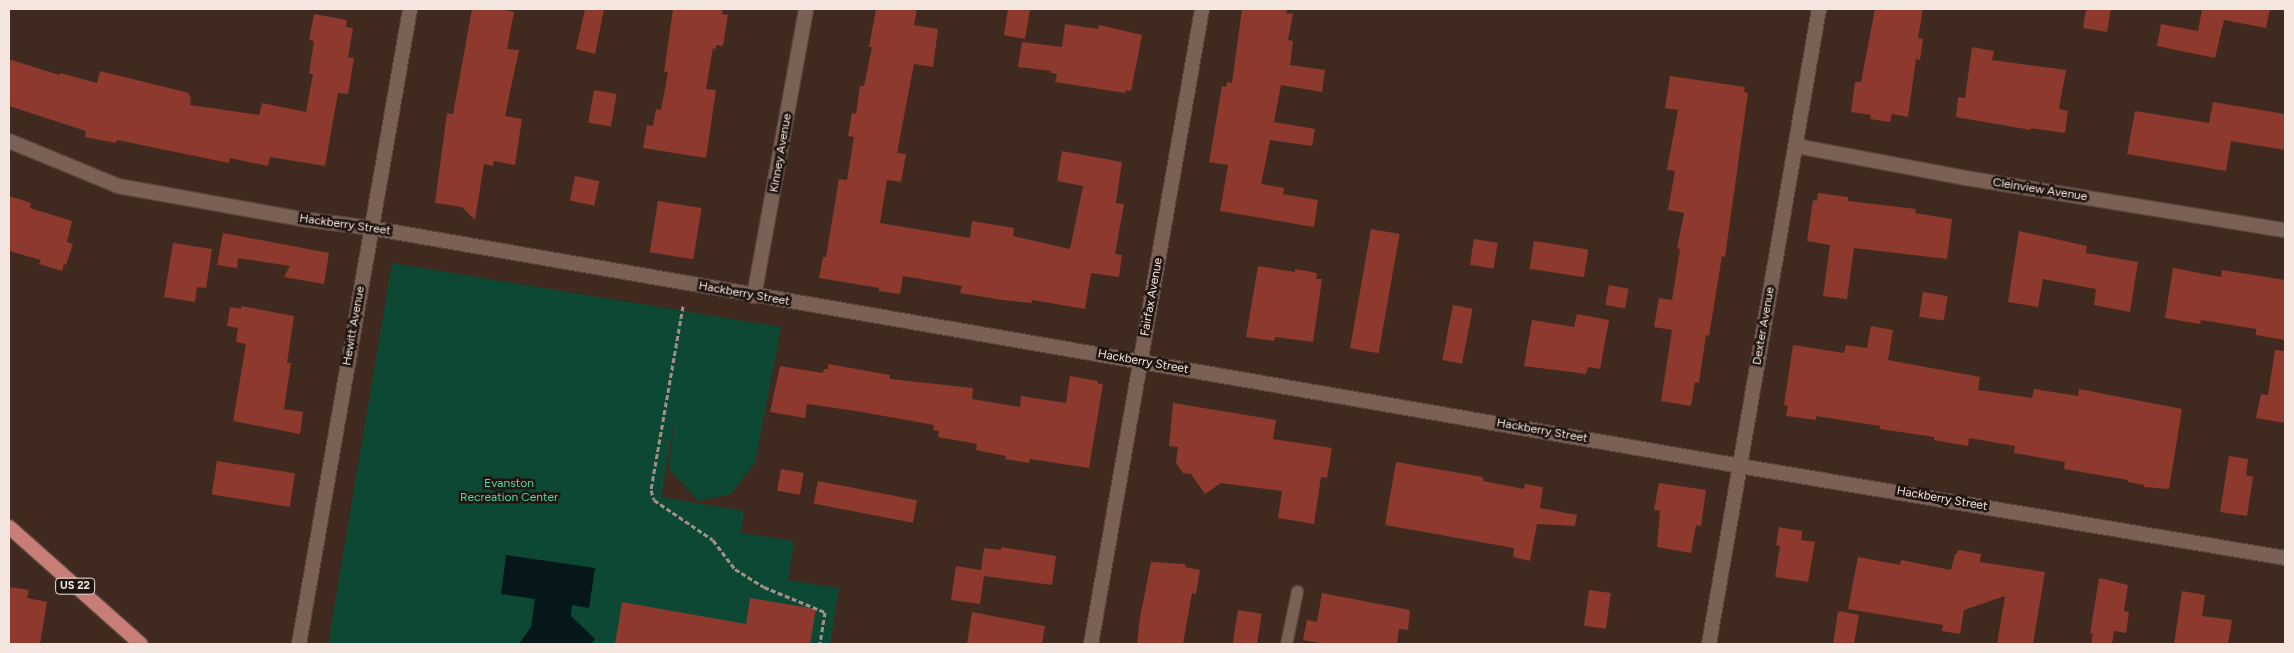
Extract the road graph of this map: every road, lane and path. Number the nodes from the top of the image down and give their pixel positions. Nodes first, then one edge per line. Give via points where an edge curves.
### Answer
1 (410, 9) edge
2 (806, 9) edge
3 (1202, 9) edge
4 (1819, 9) edge
5 (9, 141) edge
6 (1796, 146) junction
7 (370, 228) junction
8 (2285, 230) edge
9 (754, 296) junction
10 (683, 306) dead end
11 (1140, 361) junction
12 (1740, 466) junction
13 (9, 527) edge
14 (2285, 558) edge
15 (1297, 591) dead end
16 (141, 644) edge
17 (299, 644) edge
18 (820, 644) edge
19 (1092, 644) edge
20 (1286, 644) edge
21 (1709, 644) edge

1 - 7 street, Hewitt Avenue
2 - 9 street, Kinney Avenue
3 - 11 street, Fairfax Avenue
4 - 6 street, Dexter Avenue
5 - 7 street, Hackberry Street via 118,186
6 - 8 street, Cleinview Avenue via 1966,178
6 - 12 street, Dexter Avenue
7 - 9 street, Hackberry Street
7 - 17 street, Hewitt Avenue
9 - 11 street, Hackberry Street
10 - 18 path via 651,490 654,500 713,540 735,569 764,587 825,612
11 - 12 street, Hackberry Street
11 - 19 street, Fairfax Avenue
12 - 14 street, Hackberry Street
12 - 21 street, Dexter Avenue
13 - 16 main road, US 22
15 - 20 lane

